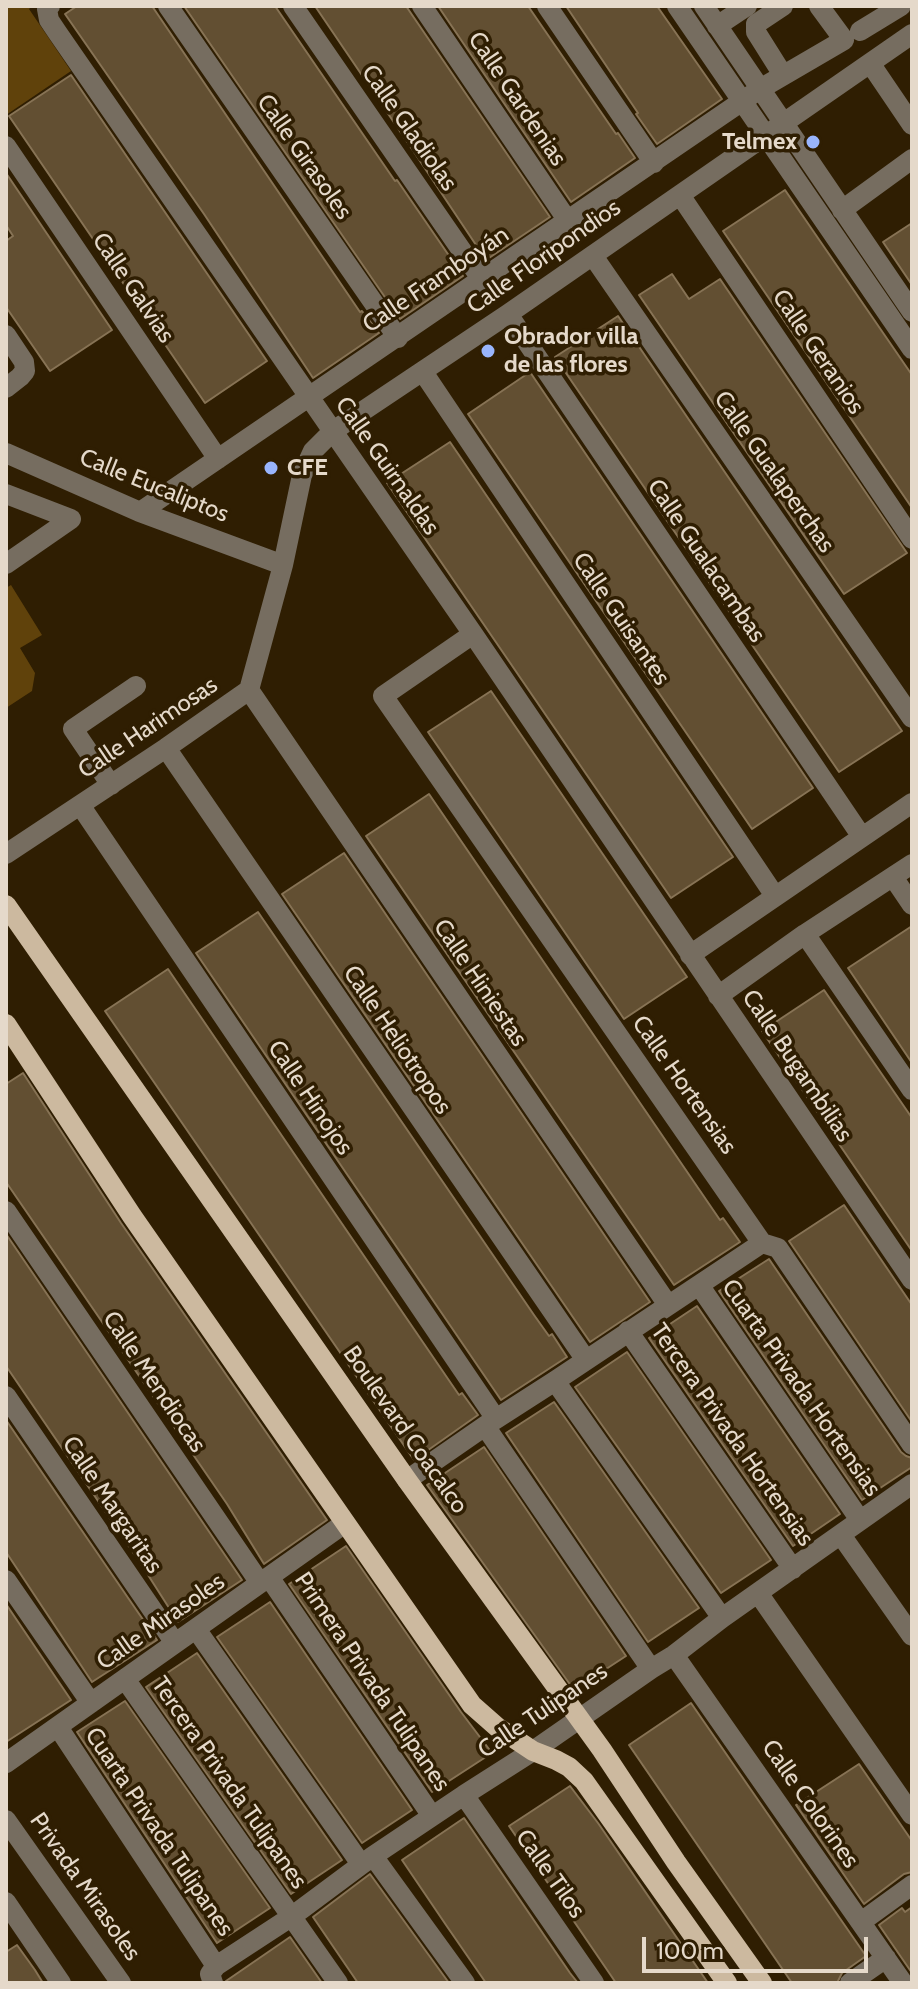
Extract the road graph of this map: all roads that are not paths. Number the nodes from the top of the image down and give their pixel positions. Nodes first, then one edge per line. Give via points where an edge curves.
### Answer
1 (50, 6) edge
2 (168, 6) edge
3 (293, 6) edge
4 (422, 6) edge
5 (547, 6) edge
6 (677, 6) edge
7 (704, 6) edge
8 (747, 6) edge
9 (783, 6) edge
10 (819, 6) edge
11 (901, 6) edge
12 (717, 26) junction
13 (860, 31) dead end
14 (912, 35) edge
15 (870, 63) junction
16 (783, 75) junction
17 (760, 89) junction
18 (743, 101) junction
19 (784, 123) junction
20 (912, 125) edge
21 (766, 135) junction
22 (6, 146) edge
23 (912, 159) edge
24 (654, 163) junction
25 (680, 195) junction
26 (842, 210) junction
27 (568, 221) junction
28 (593, 256) junction
29 (482, 280) junction
30 (912, 312) edge
31 (508, 314) junction
32 (6, 335) edge
33 (398, 338) junction
34 (912, 349) edge
35 (423, 372) junction
36 (13, 382) edge
37 (308, 398) junction
38 (333, 431) junction
39 (6, 453) edge
40 (218, 459) junction
41 (6, 494) edge
42 (140, 512) junction
43 (912, 539) edge
44 (6, 564) edge
45 (283, 565) junction
46 (473, 634) junction
47 (136, 686) dead end
48 (249, 690) junction
49 (912, 718) edge
50 (166, 748) junction
51 (111, 785) junction
52 (912, 803) edge
53 (80, 805) junction
54 (862, 837) junction
55 (6, 854) edge
56 (912, 864) edge
57 (893, 877) junction
58 (775, 896) junction
59 (6, 905) edge
60 (912, 905) edge
61 (805, 934) junction
62 (690, 955) junction
63 (718, 996) junction
64 (6, 1024) edge
65 (912, 1090) edge
66 (6, 1211) edge
67 (762, 1243) junction
68 (912, 1280) edge
69 (699, 1285) junction
70 (668, 1305) junction
71 (628, 1331) junction
72 (586, 1360) junction
73 (555, 1381) junction
74 (6, 1396) edge
75 (490, 1423) junction
76 (912, 1445) edge
77 (407, 1480) junction
78 (912, 1484) edge
79 (860, 1520) junction
80 (345, 1523) junction
81 (841, 1535) junction
82 (793, 1569) junction
83 (6, 1580) edge
84 (264, 1580) junction
85 (758, 1593) junction
86 (722, 1618) junction
87 (196, 1629) junction
88 (912, 1636) edge
89 (175, 1643) junction
90 (674, 1655) junction
91 (651, 1669) junction
92 (125, 1679) junction
93 (91, 1703) junction
94 (579, 1718) junction
95 (58, 1727) junction
96 (533, 1751) junction
97 (6, 1762) edge
98 (464, 1795) junction
99 (912, 1815) edge
100 (432, 1816) junction
101 (6, 1820) edge
102 (367, 1860) junction
103 (912, 1885) edge
104 (6, 1902) edge
105 (291, 1917) junction
106 (861, 1922) junction
107 (13, 1927) edge
108 (886, 1958) junction
109 (215, 1974) edge
110 (61, 1983) edge
111 (121, 1983) edge
112 (338, 1983) edge
113 (465, 1983) edge
114 (594, 1983) edge
115 (727, 1983) edge
116 (762, 1983) edge
117 (850, 1983) edge
118 (903, 1983) edge

1 - 37 street, Calle Guirnaldas via 49,20
2 - 33 street, Calle Girasoles
3 - 29 street, Calle Gladiolas
4 - 27 street, Calle Gardenias
5 - 24 street
6 - 18 street
7 - 12 street
8 - 12 street
9 - 16 street via 756,24 756,32
10 - 16 street, Calle Framboyán via 844,40
11 - 13 street
12 - 17 street
14 - 15 street, Calle Floripondios
15 - 19 street, Calle Floripondios
15 - 20 street
16 - 17 street, Calle Framboyán
17 - 18 street, Calle Framboyán
17 - 19 street
18 - 21 street
18 - 24 street, Calle Framboyán
19 - 21 street, Calle Floripondios
19 - 26 street
21 - 25 street, Calle Floripondios
21 - 34 street
22 - 40 street, Calle Galvias
23 - 26 street
24 - 27 street, Calle Framboyán
25 - 28 street, Calle Floripondios
25 - 43 street, Calle Geranios
26 - 30 street
27 - 29 street, Calle Framboyán
28 - 31 street, Calle Floripondios
28 - 49 street, Calle Gualaperchas
29 - 33 street, Calle Framboyán
31 - 35 street, Calle Floripondios
31 - 54 street, Calle Gualacambas
32 - 36 street via 24,362 25,371
33 - 37 street, Calle Framboyán
35 - 38 street, Calle Floripondios
35 - 58 street, Calle Guisantes
37 - 38 street, Calle Guirnaldas
37 - 40 street, Calle Framboyán
38 - 45 street, Calle Harimosas via 313,451 302,475
38 - 46 street, Calle Guirnaldas
39 - 42 street, Calle Eucaliptos
40 - 42 street, Calle Framboyán
41 - 44 street via 71,519
42 - 45 street, Calle Eucaliptos
45 - 48 street, Calle Harimosas
46 - 62 street, Calle Guirnaldas
46 - 67 street, Calle Hortensias via 383,696
47 - 51 street via 73,729
48 - 50 street, Calle Harimosas
48 - 70 street, Calle Hiniestas
50 - 51 street, Calle Harimosas
50 - 72 street, Calle Heliotropos
51 - 53 street, Calle Harimosas
52 - 54 street
53 - 55 street, Calle Harimosas
53 - 75 street, Calle Hinojos
54 - 58 street
56 - 57 street, Calle Bugambilias
57 - 60 street
57 - 61 street, Calle Bugambilias
58 - 62 street
59 - 77 main road, Boulevard Coacalco
61 - 63 street, Calle Bugambilias
61 - 65 street
62 - 63 street, Calle Guirnaldas
63 - 68 street, Calle Bugambilias
64 - 80 main road
66 - 84 street, Calle Mendiocas
67 - 69 street
67 - 76 street via 778,1248
69 - 70 street
69 - 79 street, Cuarta Privada Hortensias
70 - 71 street
71 - 72 street
71 - 82 street, Tercera Privada Hortensias
72 - 73 street
73 - 75 street
73 - 86 street
74 - 89 street, Calle Margaritas
75 - 77 street
75 - 91 street, Calle Hinojos
77 - 94 main road, Boulevard Coacalco
78 - 79 street, Calle Tulipanes
79 - 81 street, Calle Tulipanes
80 - 84 street, Calle Mirasoles
80 - 96 main road via 472,1705
81 - 82 street, Calle Tulipanes
81 - 88 street
82 - 85 street, Calle Tulipanes
83 - 93 street
84 - 87 street, Calle Mirasoles
84 - 100 street, Primera Privada Tulipanes
85 - 86 street, Calle Tulipanes
85 - 99 street
86 - 90 street, Calle Tulipanes
87 - 89 street, Calle Mirasoles
87 - 102 street
89 - 92 street, Calle Mirasoles
90 - 91 street, Calle Tulipanes
90 - 106 street, Calle Colorines
91 - 94 street, Calle Tulipanes
92 - 93 street, Calle Mirasoles
92 - 105 street, Tercera Privada Tulipanes
93 - 95 street, Calle Mirasoles
94 - 96 street, Calle Tulipanes
94 - 116 main road, Boulevard Coacalco
95 - 97 street, Calle Mirasoles
95 - 109 street, Cuarta Privada Tulipanes
96 - 98 street, Calle Tulipanes
96 - 115 main road via 569,1767 584,1781
98 - 100 street, Calle Tulipanes
98 - 114 street, Calle Tilos
100 - 102 street, Calle Tulipanes
101 - 111 street, Privada Mirasoles
102 - 105 street, Calle Tulipanes
102 - 113 street
103 - 106 street
104 - 107 street
105 - 109 street, Calle Tulipanes
105 - 112 street, Tercera Privada Tulipanes
106 - 108 street, Calle Colorines
107 - 110 street
108 - 117 street
108 - 118 street, Calle Colorines

